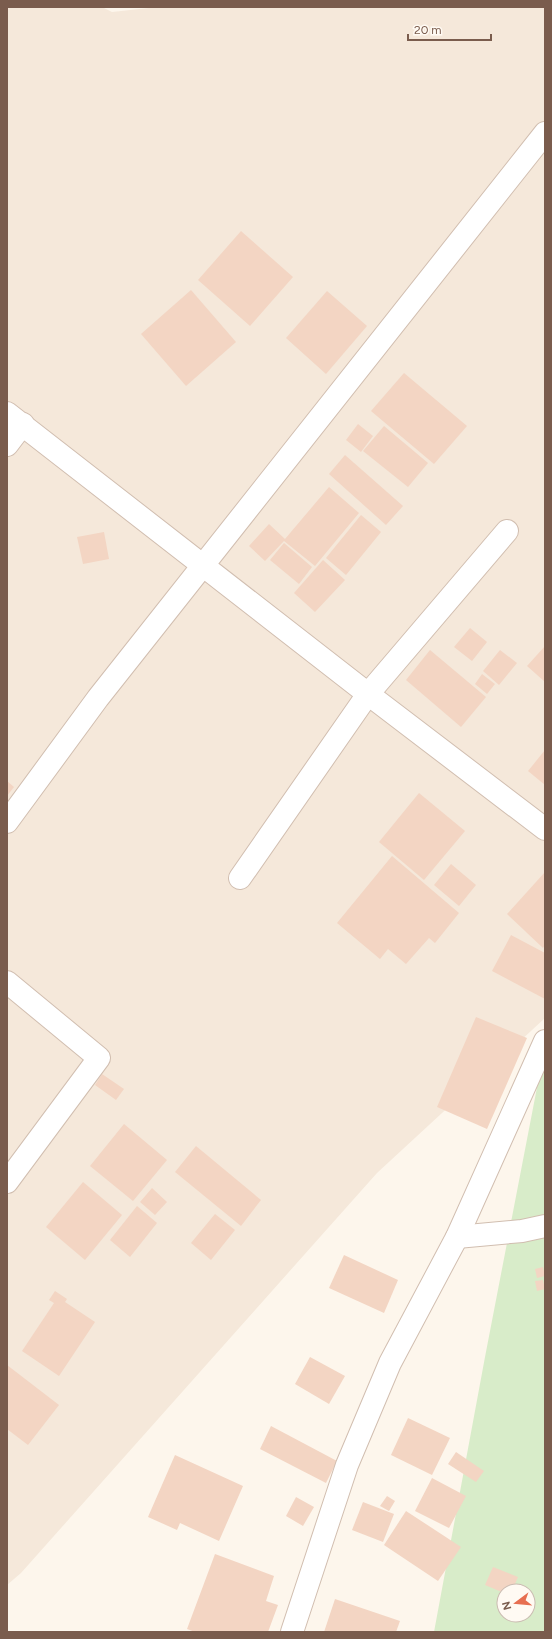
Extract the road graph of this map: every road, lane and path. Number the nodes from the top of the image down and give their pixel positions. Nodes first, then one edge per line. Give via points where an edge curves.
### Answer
1 (545, 133) edge
2 (15, 419) edge
3 (7, 445) edge
4 (507, 532) dead end
5 (204, 566) junction
6 (368, 694) junction
7 (7, 822) edge
8 (545, 829) edge
9 (240, 878) dead end
10 (7, 982) edge
11 (545, 1040) edge
12 (7, 1182) edge
13 (545, 1226) edge
14 (456, 1237) junction
15 (292, 1632) edge

1 - 5 street
2 - 3 street
2 - 5 street
4 - 6 street
5 - 6 street
5 - 7 street via 98,698
6 - 8 street
6 - 9 street
10 - 12 street via 99,1058
11 - 14 street
13 - 14 street via 522,1231
14 - 15 street via 390,1363 347,1466

